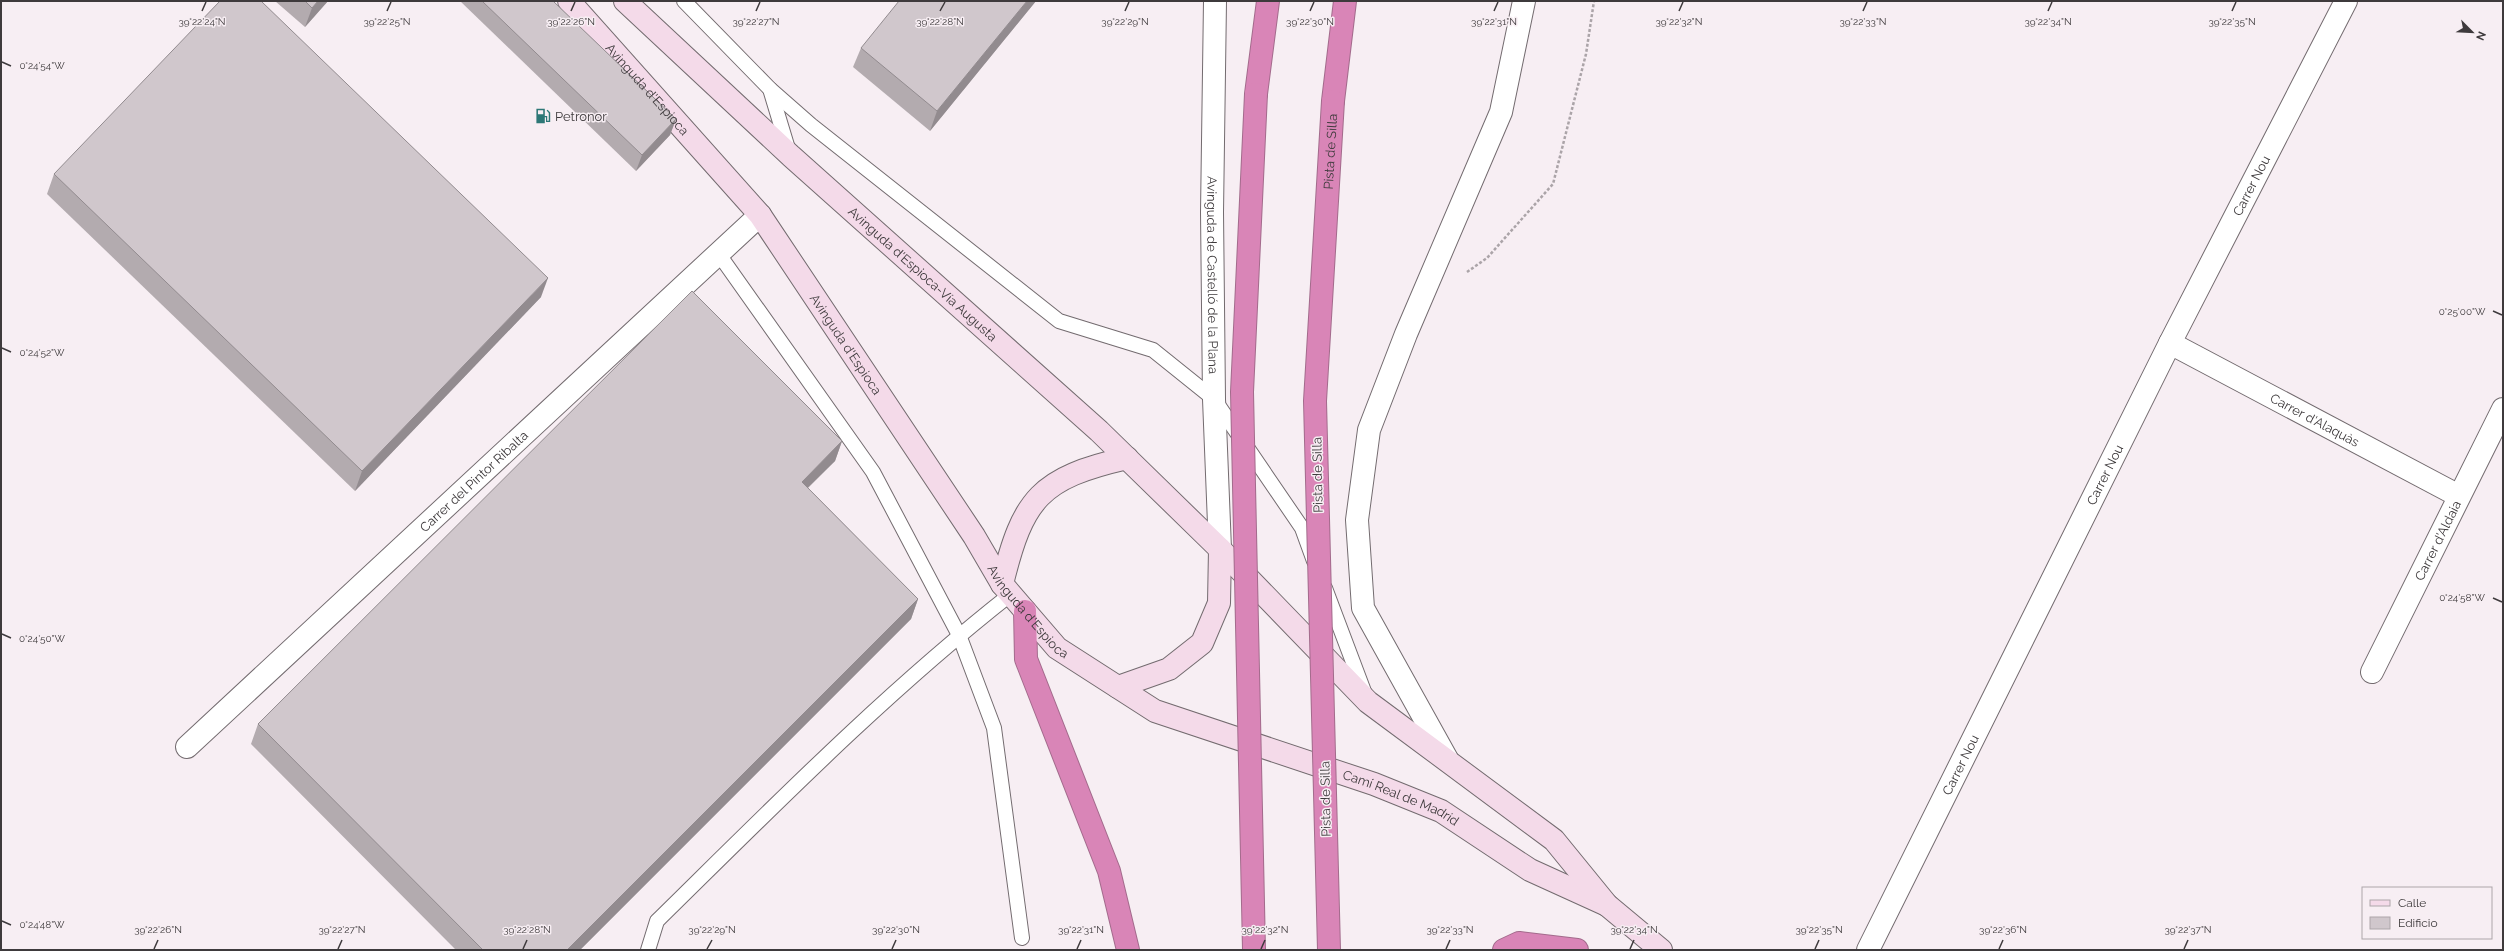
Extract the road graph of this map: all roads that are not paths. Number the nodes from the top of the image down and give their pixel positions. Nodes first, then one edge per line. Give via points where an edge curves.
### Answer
1 (569, 1) edge
2 (625, 1) edge
3 (684, 1) edge
4 (1215, 1) edge
5 (1268, 1) edge
6 (1346, 1) edge
7 (1524, 1) edge
8 (2346, 1) edge
9 (770, 88) junction
10 (790, 156) junction
11 (760, 215) junction
12 (718, 253) junction
13 (2170, 342) junction
14 (1214, 399) junction
15 (2503, 409) edge
16 (1126, 458) junction
17 (2459, 496) junction
18 (1220, 549) junction
19 (1007, 589) junction
20 (1025, 610) junction
21 (959, 635) junction
22 (2372, 672) dead end
23 (1118, 687) junction
24 (1368, 702) junction
25 (188, 747) dead end
26 (1448, 759) junction
27 (1606, 905) junction
28 (1022, 938) dead end
29 (648, 950) edge
30 (1128, 950) edge
31 (1254, 950) edge
32 (1329, 950) edge
33 (1504, 950) edge
34 (1577, 950) edge
35 (1661, 950) edge
36 (1868, 950) edge

1 - 11 street, Avinguda d'Espioca
2 - 10 street, Avinguda d'Espioca-Vía Augusta
3 - 9 lane
4 - 14 street, Avinguda de Castelló de la Plana via 1212,212
5 - 31 highway, bridge via 1256,94 1242,392
6 - 32 highway, Pista de Silla, bridge via 1333,101 1315,401
7 - 26 street via 1501,112 1406,334 1369,430 1357,520 1363,608
8 - 13 street, Carrer Nou
9 - 10 lane
9 - 14 lane via 811,125 1059,321 1153,350
10 - 16 street, Avinguda d'Espioca-Vía Augusta
11 - 12 street, Carrer del Pintor Ribalta
11 - 19 street, Avinguda d'Espioca
12 - 21 lane via 873,472
12 - 25 street, Carrer del Pintor Ribalta
13 - 17 street, Carrer d'Alaquàs
13 - 36 street, Carrer Nou
14 - 18 street, Avinguda de Castelló de la Plana
14 - 24 lane via 1302,528
15 - 17 street, Carrer d'Aldaia
16 - 18 street, Avinguda d'Espioca-Vía Augusta
16 - 19 street via 1094,466 1055,482 1030,505 1013,540
17 - 22 street, Carrer d'Aldaia
18 - 23 street via 1219,604 1202,643 1169,669
18 - 24 street, Camí Real de Madrid
19 - 20 street, Avinguda d'Espioca
19 - 21 lane
20 - 23 street, Avinguda d'Espioca via 1057,648
20 - 30 highway via 1026,659 1109,871
21 - 28 lane via 994,728
21 - 29 lane via 823,758 657,921
23 - 27 street, Camí Real de Madrid via 1155,711 1374,784 1441,811 1530,870
24 - 26 street, Camí Real de Madrid
26 - 27 street, Camí Real de Madrid via 1554,840
27 - 35 street, Camí Real de Madrid
33 - 34 highway via 1519,943

